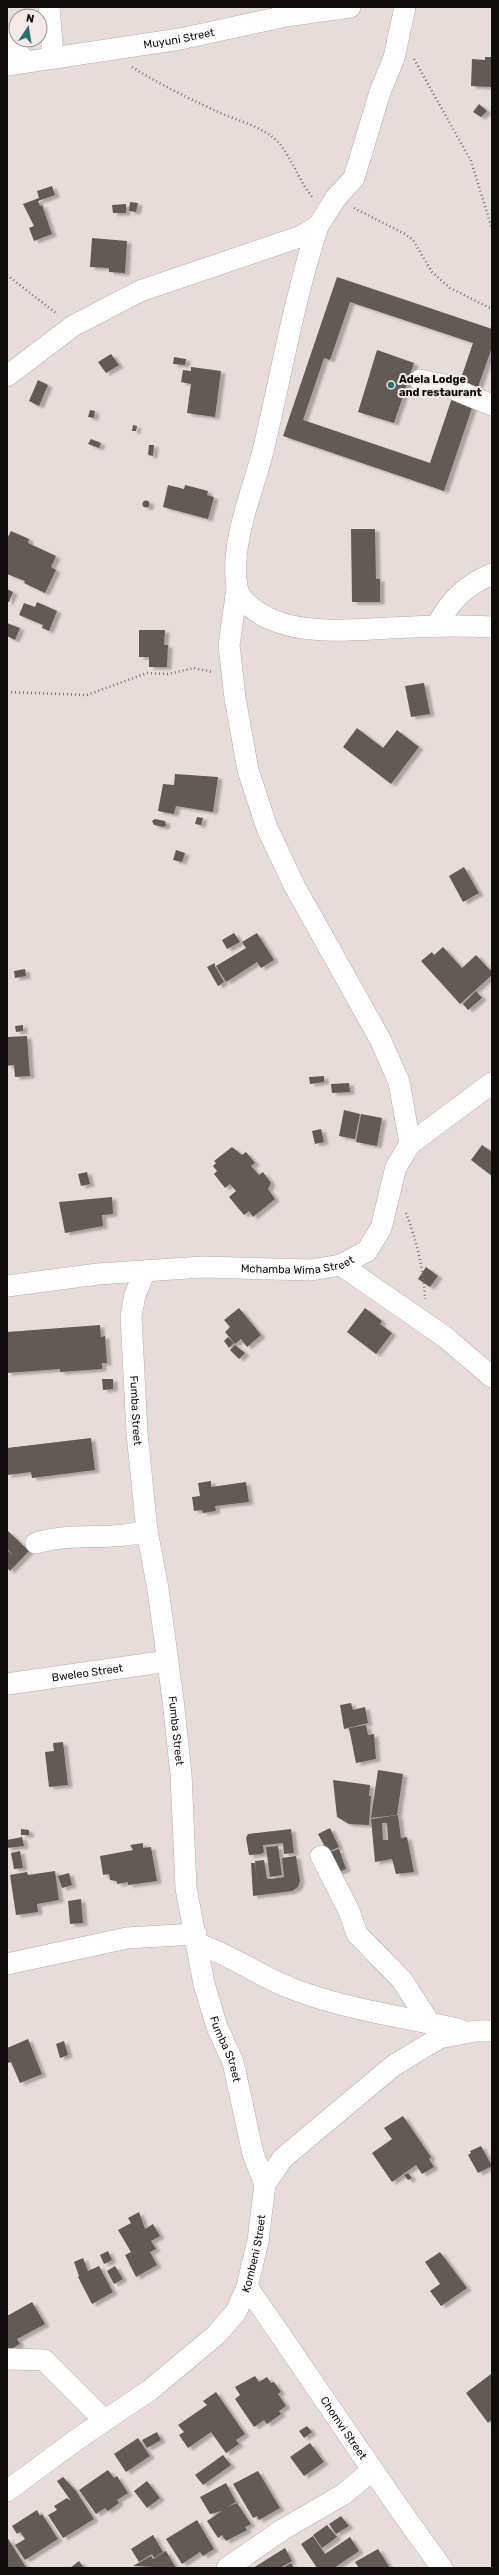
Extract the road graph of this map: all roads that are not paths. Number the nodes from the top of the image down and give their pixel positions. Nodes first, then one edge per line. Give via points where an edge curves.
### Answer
1 (49, 7) edge
2 (350, 7) edge
3 (405, 7) edge
4 (7, 37) edge
5 (53, 57) junction
6 (16, 63) edge
7 (326, 212) junction
8 (7, 376) edge
9 (420, 380) dead end
10 (492, 405) edge
11 (492, 574) edge
12 (237, 589) junction
13 (437, 626) junction
14 (492, 627) edge
15 (492, 1083) edge
16 (410, 1144) junction
17 (341, 1264) junction
18 (145, 1271) junction
19 (7, 1286) edge
20 (492, 1377) edge
21 (147, 1531) junction
22 (36, 1543) dead end
23 (168, 1661) junction
24 (7, 1684) edge
25 (321, 1856) dead end
26 (197, 1939) junction
27 (7, 1964) edge
28 (429, 2022) junction
29 (492, 2031) edge
30 (471, 2032) junction
31 (265, 2184) junction
32 (247, 2287) junction
33 (7, 2359) edge
34 (104, 2420) junction
35 (371, 2470) junction
36 (7, 2491) edge
37 (232, 2566) edge
38 (442, 2568) edge

1 - 5 street
2 - 5 street, Muyuni Street via 286,16 180,39
3 - 7 street via 394,58 380,92 354,178
4 - 6 street
5 - 6 street, Muyuni Street
7 - 8 street via 302,236 140,291 73,326
7 - 12 street via 305,265 264,447 239,537 235,572
9 - 10 street via 444,385
11 - 13 street via 476,581 455,596
12 - 13 street via 251,608 268,618 312,629
12 - 16 street via 229,645 248,770 267,828 295,887 380,1038 399,1082
13 - 14 street
15 - 16 street, Mchamba Wima Street
16 - 17 street, Mchamba Wima Street via 396,1167 381,1228 367,1251
17 - 18 street, Mchamba Wima Street via 311,1270 203,1267
17 - 20 street via 425,1323
18 - 19 street, Mchamba Wima Street via 98,1274
18 - 21 street, Fumba Street via 135,1295 132,1316 137,1433
21 - 22 street via 117,1537 68,1536
21 - 23 street, Fumba Street
23 - 24 street, Bweleo Street
23 - 26 street, Fumba Street via 180,1774 186,1888
25 - 28 street via 349,1911 357,1934 402,1980
26 - 27 street via 127,1938
26 - 28 street via 257,1974 294,1990 334,2002
26 - 31 street, Fumba Street via 204,1984 217,2027 233,2062 253,2154
28 - 30 street
29 - 30 street, Kombeni Street
30 - 31 street, Kombeni Street via 439,2038 393,2066 283,2158
31 - 32 street, Kombeni Street via 258,2241
32 - 34 street, Kombeni Street via 236,2312 216,2335 150,2390
32 - 35 street, Chomvi Street via 300,2361
33 - 34 street via 44,2360
34 - 36 street, Kombeni Street
35 - 37 street via 344,2494 282,2530
35 - 38 street, Chomvi Street

